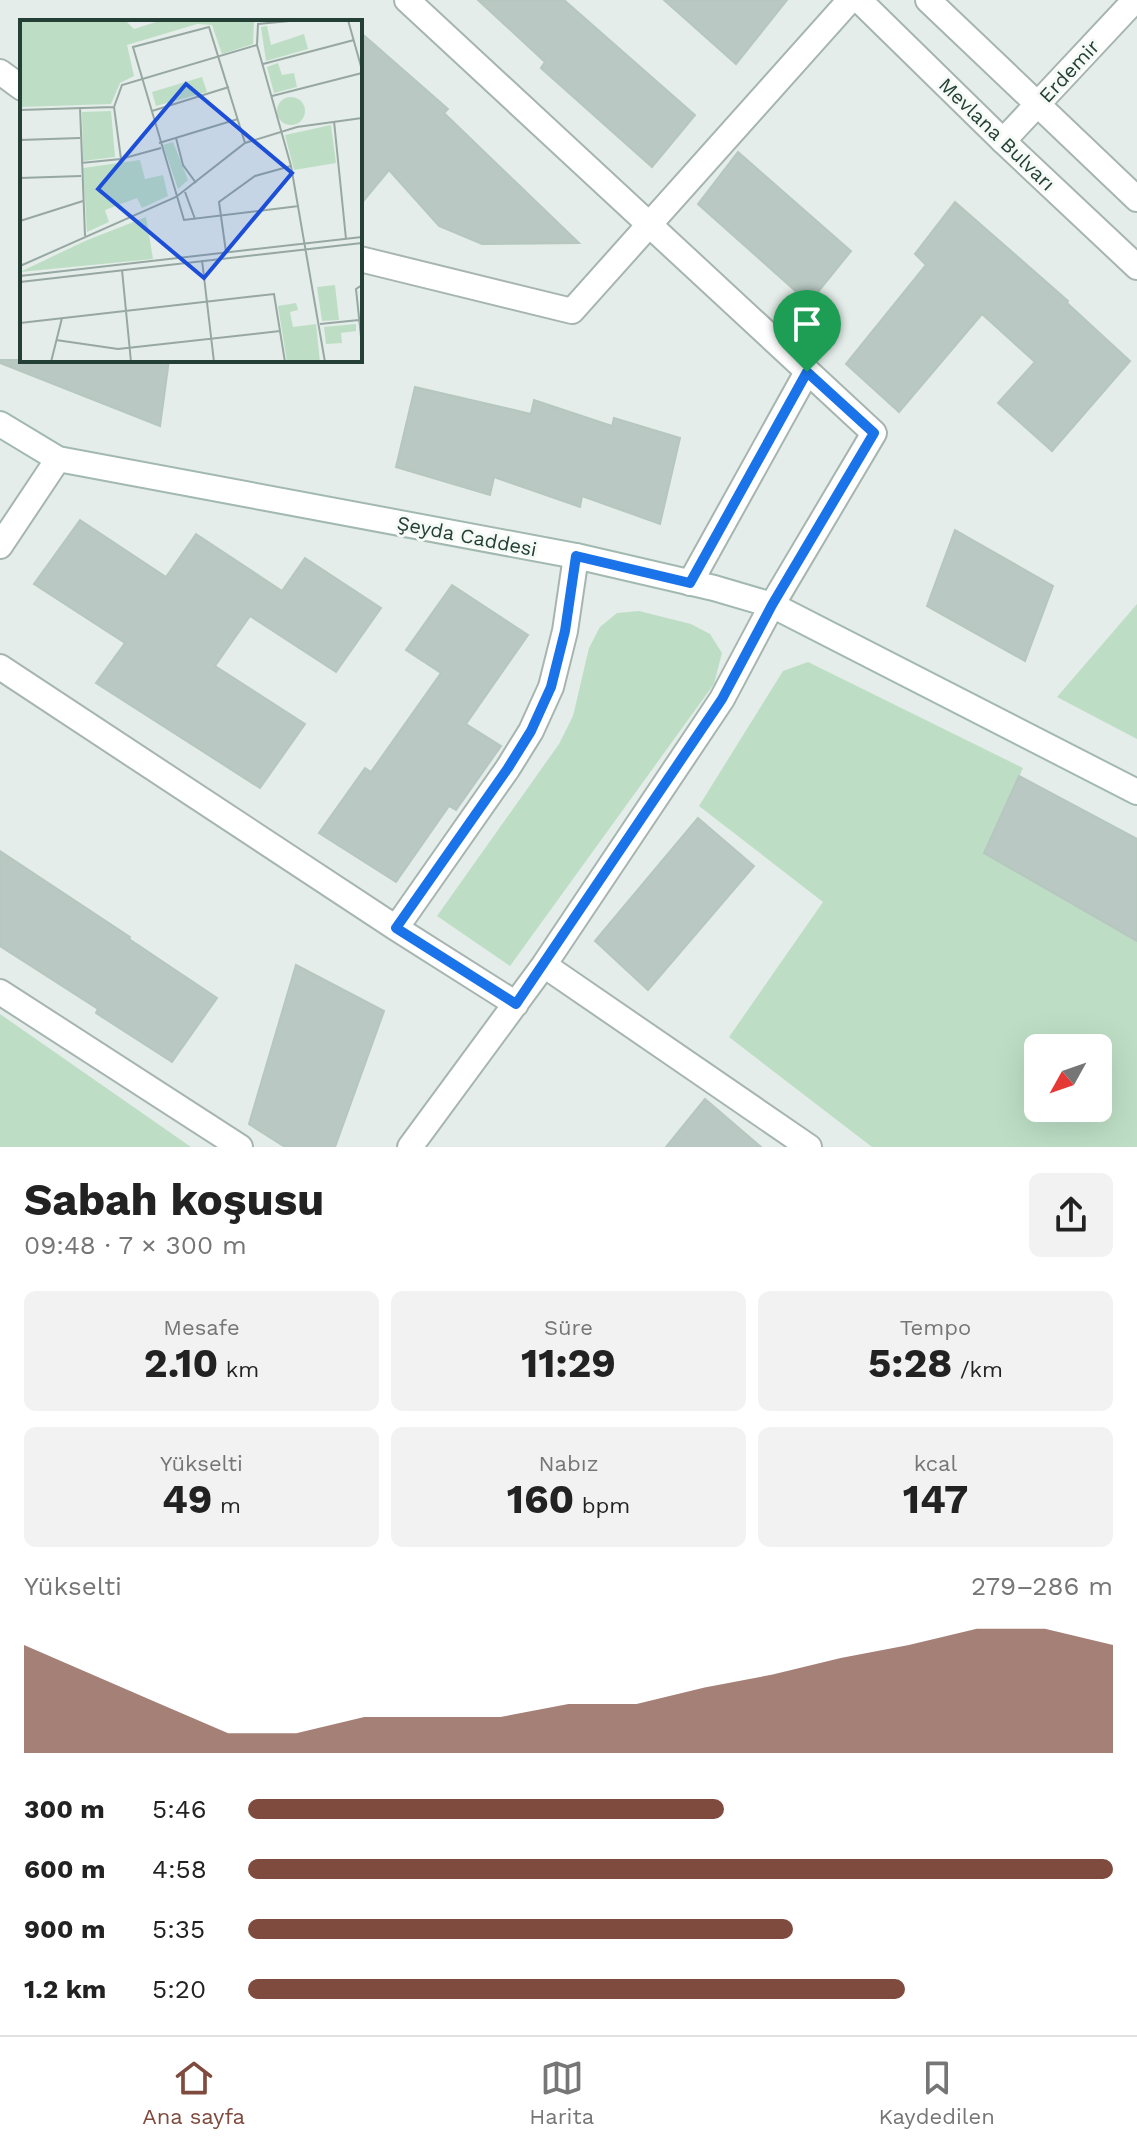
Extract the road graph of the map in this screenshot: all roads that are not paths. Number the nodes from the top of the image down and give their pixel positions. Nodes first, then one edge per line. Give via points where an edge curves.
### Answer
1 (407, 0) edge
2 (850, 0) edge
3 (859, 0) edge
4 (928, 0) edge
5 (1135, 0) edge
6 (0, 72) edge
7 (20, 87) edge
8 (1037, 105) junction
9 (1003, 141) junction
10 (1137, 199) edge
11 (649, 226) junction
12 (362, 259) edge
13 (1137, 267) edge
14 (807, 372) junction
15 (0, 424) edge
16 (58, 459) junction
17 (0, 546) edge
18 (576, 556) junction
19 (690, 583) junction
20 (772, 605) junction
21 (0, 667) edge
22 (1137, 792) edge
23 (396, 928) junction
24 (544, 965) junction
25 (0, 992) edge
26 (516, 1004) junction
27 (240, 1147) edge
28 (410, 1147) edge
29 (809, 1147) edge

1 - 11 street
2 - 11 street
3 - 9 street, Mevlana Bulvarı
4 - 8 street
5 - 8 street, Erdemir
6 - 7 street
8 - 9 street, Erdemir
8 - 10 street
9 - 13 street, Mevlana Bulvarı
11 - 12 street via 572,311
11 - 14 street
14 - 19 street
14 - 20 street via 874,433
15 - 16 street, Şeyda Caddesi
16 - 17 street
16 - 18 street, Şeyda Caddesi
18 - 19 street, Şeyda Caddesi
18 - 23 street via 551,687 531,731
19 - 20 street, Şeyda Caddesi
20 - 22 street, Şeyda Caddesi
20 - 24 street via 722,699
21 - 23 street
23 - 26 street
24 - 26 street
24 - 29 street
25 - 27 street
26 - 28 street

